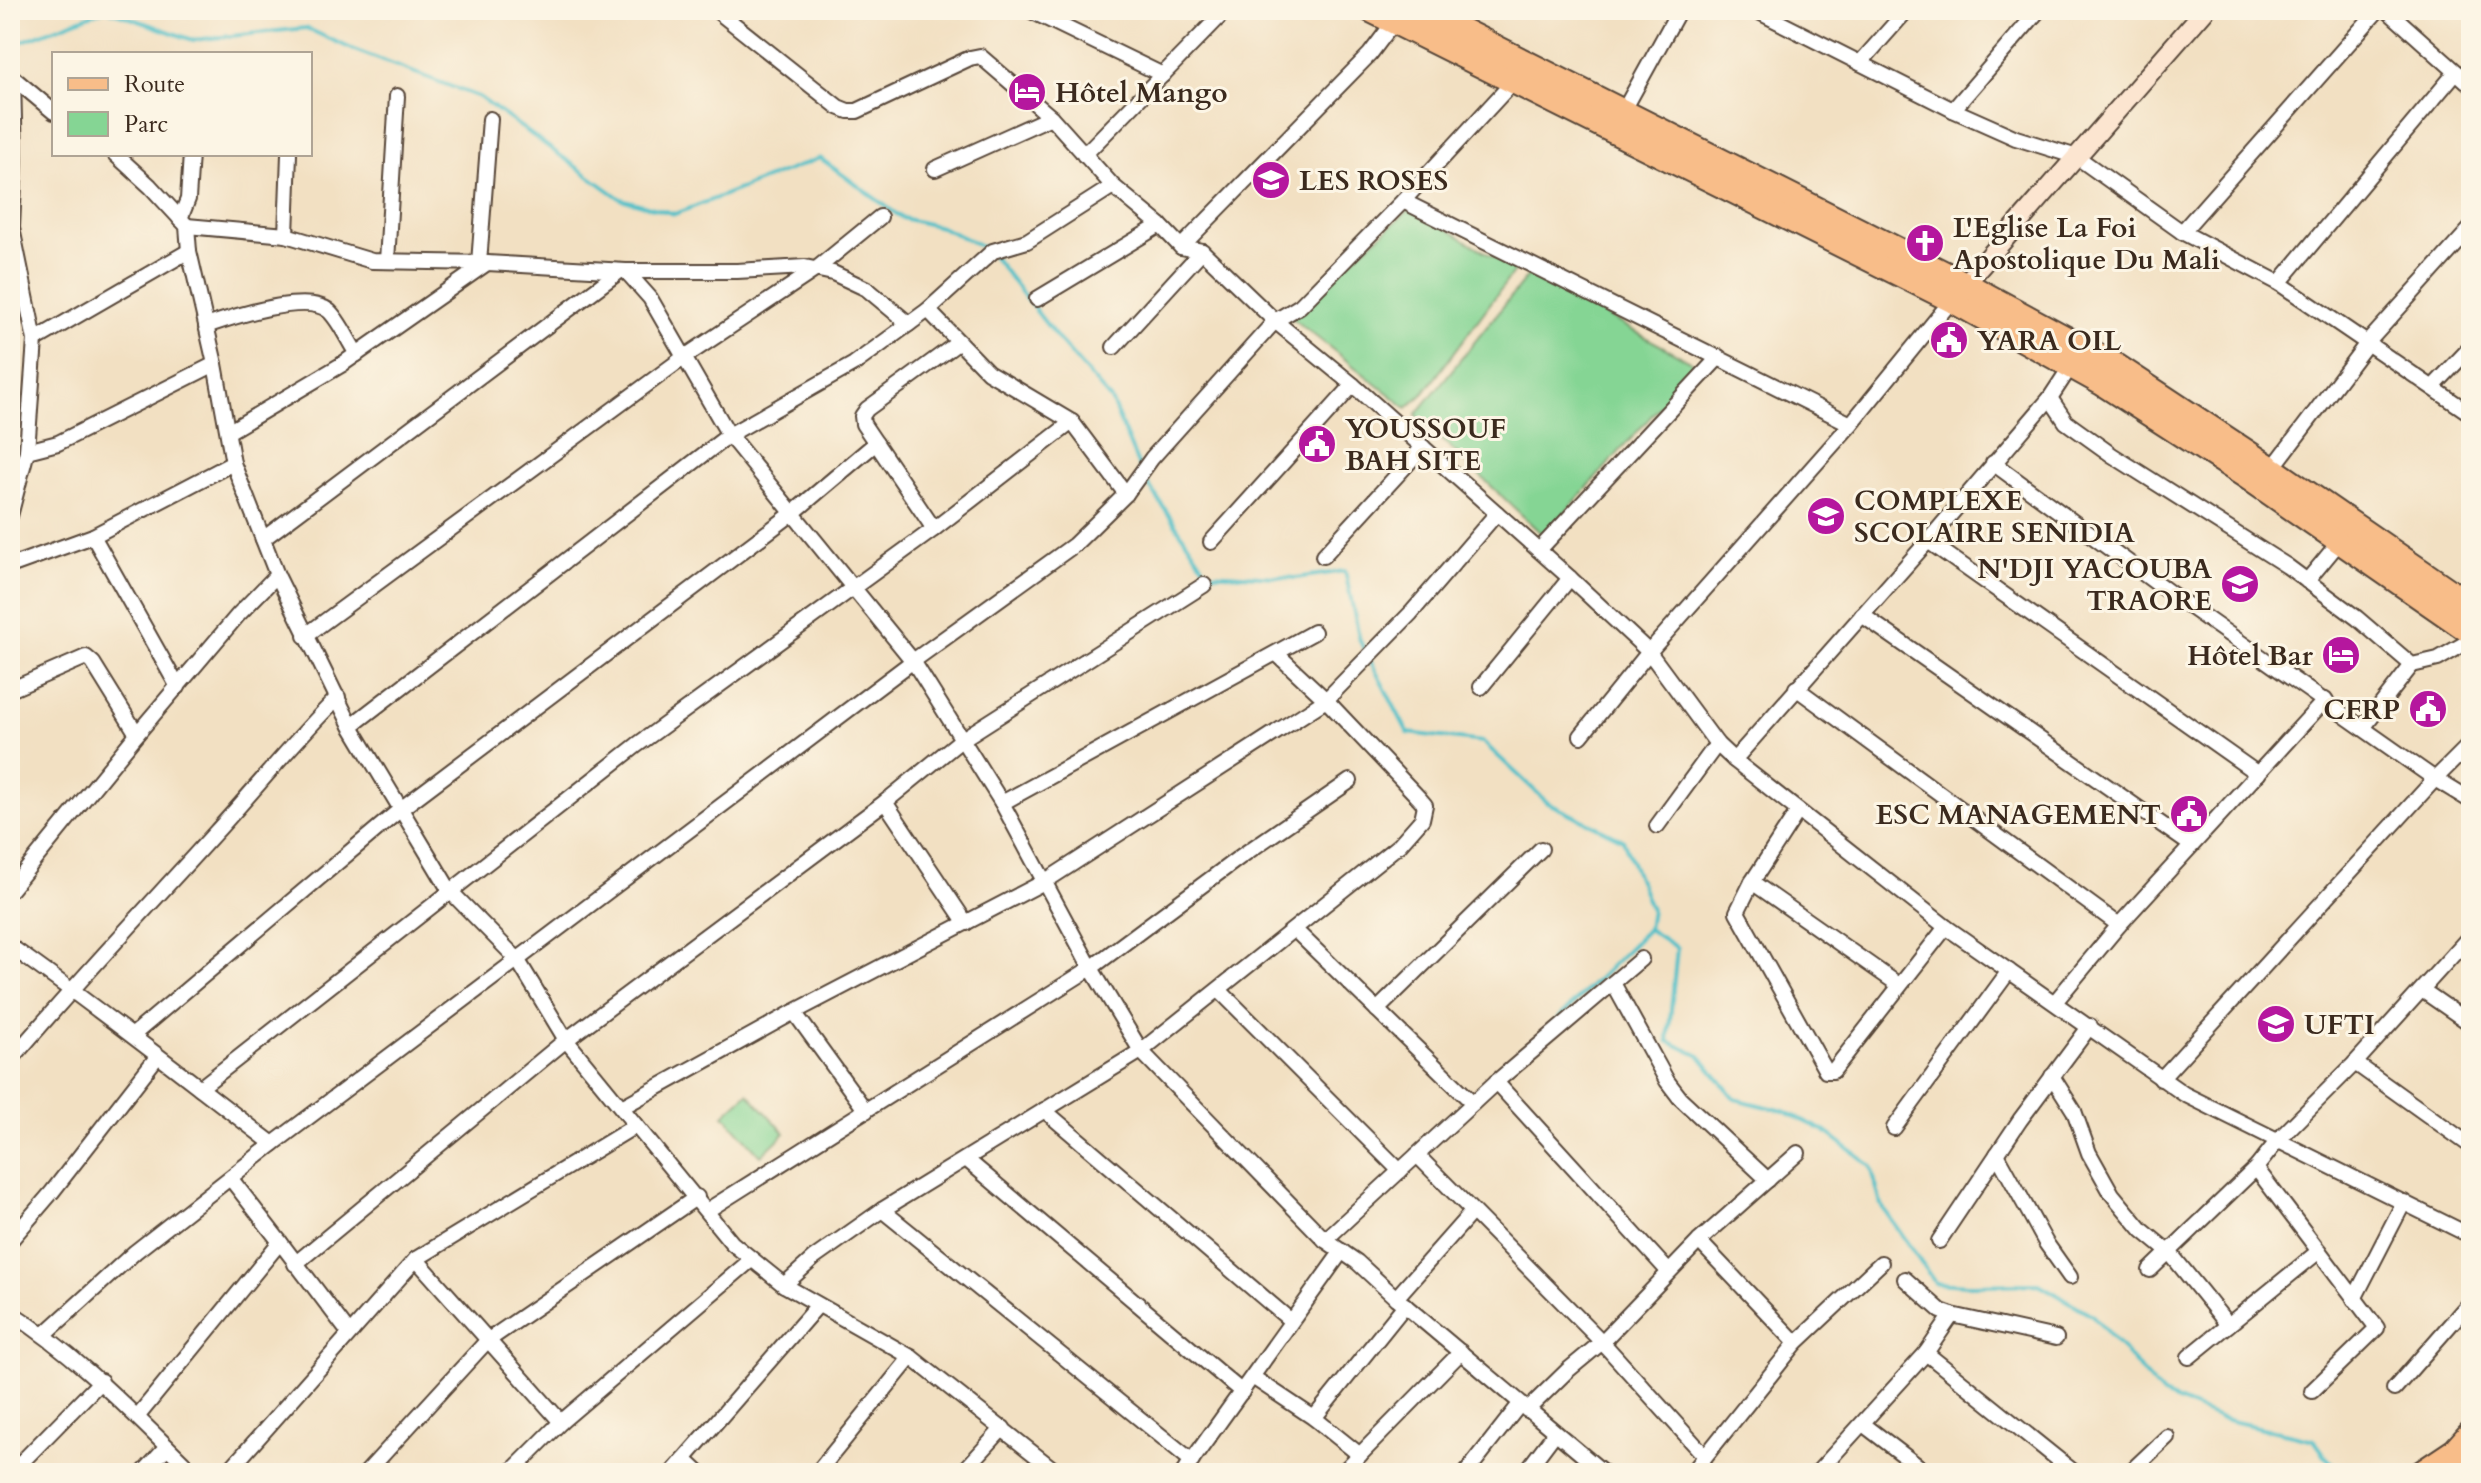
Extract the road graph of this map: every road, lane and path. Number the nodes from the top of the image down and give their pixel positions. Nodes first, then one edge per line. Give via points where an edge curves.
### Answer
1 (716, 10) edge
2 (1029, 10) edge
3 (1226, 10) edge
4 (1371, 10) edge
5 (1421, 10) edge
6 (1679, 10) edge
7 (1907, 10) edge
8 (2039, 10) edge
9 (2205, 10) edge
10 (2378, 10) edge
11 (2387, 10) edge
12 (1759, 11) edge
13 (1394, 22) junction
14 (1860, 63) junction
15 (2456, 72) junction
16 (1163, 75) junction
17 (12, 77) edge
18 (1513, 82) junction
19 (2471, 85) edge
20 (397, 96) dead end
21 (52, 110) edge
22 (1624, 110) junction
23 (1953, 110) junction
24 (1051, 117) junction
25 (490, 119) dead end
26 (1084, 155) junction
27 (117, 156) edge
28 (191, 156) edge
29 (289, 156) edge
30 (2077, 157) junction
31 (935, 169) dead end
32 (1113, 186) junction
33 (1403, 201) junction
34 (880, 217) dead end
35 (184, 222) junction
36 (1160, 225) junction
37 (2471, 228) edge
38 (2182, 232) junction
39 (286, 235) junction
40 (1181, 247) junction
41 (189, 251) junction
42 (1202, 251) junction
43 (387, 261) junction
44 (483, 263) junction
45 (815, 270) junction
46 (623, 271) junction
47 (2279, 283) junction
48 (1959, 292) junction
49 (1037, 299) dead end
50 (928, 310) junction
51 (1275, 321) junction
52 (909, 324) junction
53 (206, 326) junction
54 (35, 340) junction
55 (959, 342) junction
56 (2368, 342) junction
57 (1114, 347) dead end
58 (2471, 347) edge
59 (357, 354) junction
60 (1719, 357) junction
61 (683, 358) junction
62 (215, 364) junction
63 (2071, 366) junction
64 (1353, 385) junction
65 (2433, 387) junction
66 (2050, 398) junction
67 (2471, 414) edge
68 (1072, 422) junction
69 (1851, 424) junction
70 (228, 432) junction
71 (729, 435) junction
72 (876, 443) junction
73 (1423, 447) junction
74 (27, 451) junction
75 (233, 463) junction
76 (1993, 463) junction
77 (2272, 469) junction
78 (1126, 494) junction
79 (793, 513) junction
80 (1497, 513) junction
81 (10, 516) edge
82 (934, 529) junction
83 (93, 536) junction
84 (263, 539) junction
85 (1928, 541) junction
86 (2340, 541) junction
87 (1211, 542) dead end
88 (1539, 550) junction
89 (1323, 556) dead end
90 (10, 566) edge
91 (277, 575) junction
92 (1570, 578) junction
93 (2307, 581) junction
94 (1204, 585) dead end
95 (854, 586) junction
96 (2471, 606) edge
97 (1862, 615) junction
98 (1314, 632) dead end
99 (2471, 632) edge
100 (305, 636) junction
101 (2471, 640) edge
102 (1649, 652) junction
103 (1277, 654) junction
104 (913, 661) junction
105 (2412, 665) junction
106 (178, 687) junction
107 (1481, 687) dead end
108 (1796, 688) junction
109 (10, 690) edge
110 (338, 697) junction
111 (1326, 700) junction
112 (2325, 700) junction
113 (351, 726) junction
114 (2363, 728) junction
115 (137, 734) junction
116 (1581, 736) dead end
117 (961, 740) junction
118 (2471, 743) edge
119 (1717, 744) junction
120 (1734, 760) junction
121 (2258, 774) junction
122 (2435, 779) junction
123 (1350, 781) dead end
124 (2471, 801) edge
125 (885, 802) junction
126 (1002, 803) junction
127 (402, 808) junction
128 (1798, 811) junction
129 (1657, 826) dead end
130 (2191, 845) junction
131 (1541, 849) dead end
132 (1044, 882) junction
133 (1752, 882) junction
134 (10, 890) edge
135 (450, 891) junction
136 (966, 923) junction
137 (2119, 925) junction
138 (1946, 927) junction
139 (1295, 930) junction
140 (2471, 935) edge
141 (10, 946) edge
142 (517, 959) junction
143 (1641, 959) dead end
144 (1091, 968) junction
145 (2009, 971) junction
146 (1613, 983) junction
147 (1899, 985) junction
148 (71, 989) junction
149 (1219, 990) junction
150 (2422, 990) junction
151 (2055, 1002) junction
152 (1377, 1010) junction
153 (794, 1012) junction
154 (2471, 1024) edge
155 (2090, 1026) junction
156 (133, 1035) junction
157 (566, 1040) junction
158 (1141, 1051) junction
159 (157, 1057) junction
160 (10, 1061) edge
161 (2355, 1063) junction
162 (2052, 1076) junction
163 (2161, 1079) junction
164 (1496, 1082) junction
165 (200, 1088) junction
166 (1473, 1103) junction
167 (622, 1107) junction
168 (1044, 1110) junction
169 (866, 1111) junction
170 (635, 1126) junction
171 (1894, 1128) dead end
172 (2279, 1139) junction
173 (273, 1144) junction
174 (2471, 1146) edge
175 (1798, 1153) dead end
176 (1997, 1154) junction
177 (1417, 1155) junction
178 (966, 1159) junction
179 (2256, 1168) junction
180 (1400, 1171) junction
181 (231, 1179) junction
182 (1768, 1180) junction
183 (697, 1197) junction
184 (2404, 1202) junction
185 (708, 1210) junction
186 (882, 1210) junction
187 (1472, 1212) junction
188 (2470, 1234) edge
189 (1325, 1240) junction
190 (10, 1241) edge
191 (1699, 1241) junction
192 (1939, 1241) dead end
193 (280, 1242) junction
194 (1342, 1251) junction
195 (2319, 1251) junction
196 (2170, 1253) junction
197 (416, 1259) junction
198 (751, 1260) junction
199 (1881, 1263) dead end
200 (295, 1264) junction
201 (2150, 1270) dead end
202 (1668, 1271) junction
203 (2070, 1277) dead end
204 (1905, 1279) dead end
205 (784, 1285) junction
206 (2354, 1299) junction
207 (2471, 1301) edge
208 (1401, 1302) junction
209 (818, 1305) junction
210 (10, 1312) edge
211 (1952, 1315) junction
212 (1291, 1321) junction
213 (2228, 1325) junction
214 (349, 1333) junction
215 (45, 1334) junction
216 (2056, 1338) dead end
217 (487, 1341) junction
218 (1602, 1342) junction
219 (1796, 1343) junction
220 (1461, 1352) junction
221 (1926, 1353) junction
222 (911, 1357) junction
223 (2189, 1357) dead end
224 (1254, 1378) junction
225 (101, 1381) junction
226 (2394, 1389) dead end
227 (2312, 1391) dead end
228 (1242, 1392) junction
229 (1524, 1407) junction
230 (137, 1417) junction
231 (1314, 1418) junction
232 (561, 1422) junction
233 (1863, 1424) junction
234 (1003, 1428) junction
235 (2471, 1430) edge
236 (1555, 1433) junction
237 (2167, 1437) dead end
238 (167, 1447) junction
239 (1360, 1455) junction
240 (1705, 1456) junction
241 (2471, 1456) edge
242 (684, 1459) junction
243 (1188, 1467) edge
244 (11, 1473) edge
245 (143, 1473) edge
246 (194, 1473) edge
247 (227, 1473) edge
248 (366, 1473) edge
249 (510, 1473) edge
250 (672, 1473) edge
251 (699, 1473) edge
252 (817, 1473) edge
253 (962, 1473) edge
254 (1058, 1473) edge
255 (1342, 1473) edge
256 (1466, 1473) edge
257 (1525, 1473) edge
258 (1604, 1473) edge
259 (1692, 1473) edge
260 (1817, 1473) edge
261 (1927, 1473) edge
262 (2075, 1473) edge
263 (2129, 1473) edge
264 (2418, 1473) edge
265 (2451, 1473) edge

1 - 24 street via 848,111 980,56
2 - 16 street
3 - 16 street
4 - 13 highway
5 - 22 highway
6 - 22 street
7 - 14 street
8 - 23 street
9 - 30 street
10 - 38 street
11 - 15 street
12 - 14 street
13 - 18 highway
13 - 40 street via 1370,54
14 - 23 street
15 - 19 street
15 - 47 street
16 - 26 street
17 - 21 street
17 - 54 street via 12,228
18 - 33 street
18 - 48 highway
20 - 43 street
22 - 48 highway
23 - 30 street
24 - 26 street
24 - 31 street
25 - 44 street
26 - 32 street
27 - 35 street
28 - 35 street
29 - 39 street
30 - 38 street
30 - 48 street
32 - 36 street
32 - 50 street via 1027,241 989,255
33 - 51 street via 1300,306
33 - 60 street
34 - 45 street
35 - 39 street
35 - 41 street
36 - 40 street
36 - 49 street
37 - 56 street
38 - 47 street
39 - 43 street
40 - 42 street
41 - 53 street
41 - 54 street
42 - 51 street
42 - 57 street
43 - 44 street
44 - 46 street
44 - 59 street
45 - 46 street
45 - 52 street via 867,289
45 - 61 street
46 - 61 street via 650,298
46 - 84 street
47 - 56 street
48 - 63 highway
48 - 69 street
48 - 77 highway via 2113,364
50 - 52 street
50 - 55 street
51 - 64 street
51 - 78 street
52 - 71 street via 854,364
53 - 59 street via 246,313 316,304 329,312
53 - 62 street
54 - 74 street
55 - 68 street via 988,372
55 - 72 street via 867,409 863,424
56 - 65 street
56 - 77 street
58 - 65 street
59 - 70 street
60 - 69 street
60 - 88 street
61 - 71 street
61 - 100 street
62 - 70 street
62 - 74 street via 58,443
63 - 66 street
63 - 86 highway
64 - 73 street
64 - 87 street
65 - 67 street
66 - 76 street
66 - 93 street via 2066,422 2112,455
68 - 78 street
68 - 82 street
69 - 102 street
70 - 75 street
71 - 79 street
71 - 113 street
72 - 79 street
72 - 82 street
73 - 80 street
73 - 89 street
74 - 81 street
75 - 83 street
75 - 84 street
76 - 85 street
76 - 112 street
77 - 96 highway
78 - 104 street via 1074,545
79 - 95 street
79 - 127 street
80 - 88 street
80 - 111 street via 1411,613
82 - 95 street
83 - 90 street
83 - 106 street
84 - 91 street
85 - 97 street
85 - 121 street
86 - 93 street
86 - 99 highway
88 - 92 street
91 - 100 street
91 - 106 street
92 - 102 street
92 - 107 street
93 - 105 street
94 - 117 street
95 - 104 street
95 - 135 street
97 - 108 street
97 - 130 street
98 - 103 street
100 - 110 street
101 - 105 street via 2438,659
102 - 116 street
102 - 119 street
103 - 111 street
103 - 126 street
104 - 117 street
104 - 142 street
105 - 114 street
106 - 115 street
108 - 120 street
108 - 137 street
109 - 115 street via 86,657
110 - 113 street
110 - 148 street
111 - 132 street
111 - 139 street via 1426,811 1399,845
112 - 114 street
112 - 121 street
113 - 127 street
114 - 122 street
115 - 134 street
117 - 125 street
117 - 126 street
118 - 122 street
119 - 120 street
119 - 129 street
120 - 128 street
121 - 130 street
122 - 124 street
122 - 163 street
123 - 144 street
125 - 136 street
125 - 157 street
126 - 132 street
127 - 135 street
127 - 156 street
128 - 133 street
128 - 138 street
130 - 137 street
131 - 152 street
132 - 136 street
132 - 144 street
133 - 147 street
133 - 147 street via 1737,912 1826,1071 1833,1071
135 - 142 street
135 - 165 street
136 - 153 street
137 - 151 street
138 - 145 street
138 - 147 street
139 - 149 street
139 - 152 street
140 - 150 street
141 - 148 street
142 - 157 street
142 - 173 street
143 - 146 street
144 - 158 street
144 - 169 street
145 - 151 street
145 - 171 street
146 - 164 street
146 - 182 street via 1680,1098
148 - 156 street
148 - 160 street
149 - 158 street
149 - 180 street
150 - 154 street
150 - 161 street
151 - 155 street
152 - 166 street
153 - 167 street
153 - 169 street
155 - 162 street
155 - 163 street
156 - 159 street
157 - 167 street
157 - 200 street
158 - 168 street
158 - 189 street
159 - 165 street
159 - 190 street
161 - 172 street
161 - 174 street
162 - 176 street
162 - 196 street via 2112,1194
163 - 172 street
164 - 166 street
164 - 202 street
165 - 173 street
166 - 177 street
167 - 170 street
168 - 178 street
168 - 212 street
169 - 185 street
170 - 183 street
170 - 197 street
172 - 179 street
172 - 184 street
173 - 181 street
175 - 182 street
176 - 192 street
176 - 203 street
177 - 180 street
177 - 187 street
178 - 186 street
178 - 228 street
179 - 195 street
179 - 196 street
180 - 189 street
181 - 193 street
181 - 215 street via 135,1252
182 - 191 street
183 - 185 street
183 - 217 street
184 - 188 street
184 - 206 street
185 - 198 street
186 - 205 street
186 - 243 street
187 - 208 street
187 - 218 street
189 - 194 street
191 - 202 street
191 - 219 street
193 - 200 street
193 - 230 street
194 - 208 street
194 - 212 street
195 - 206 street
195 - 213 street
196 - 201 street
196 - 213 street
197 - 214 street
197 - 217 street
198 - 205 street
198 - 232 street
199 - 219 street
200 - 214 street
202 - 218 street
204 - 211 street
205 - 209 street
206 - 227 street via 2377,1328
207 - 226 street
208 - 220 street
208 - 231 street
209 - 222 street
209 - 242 street
210 - 215 street
211 - 216 street
211 - 221 street
212 - 224 street
213 - 223 street
214 - 247 street
215 - 225 street
217 - 232 street
217 - 248 street
218 - 229 street
218 - 240 street
219 - 240 street
220 - 229 street
220 - 239 street
221 - 233 street
221 - 262 street
222 - 234 street
222 - 252 street
224 - 228 street
224 - 231 street
225 - 230 street
225 - 244 street
228 - 243 street
229 - 236 street
229 - 256 street
230 - 238 street
231 - 239 street
232 - 249 street
233 - 260 street
233 - 261 street
234 - 253 street
234 - 254 street
235 - 264 main road via 2454,1449
236 - 257 street
236 - 258 street
237 - 263 street
238 - 245 street
238 - 246 street
239 - 255 street
240 - 259 street
241 - 265 main road
242 - 250 street
242 - 251 street

